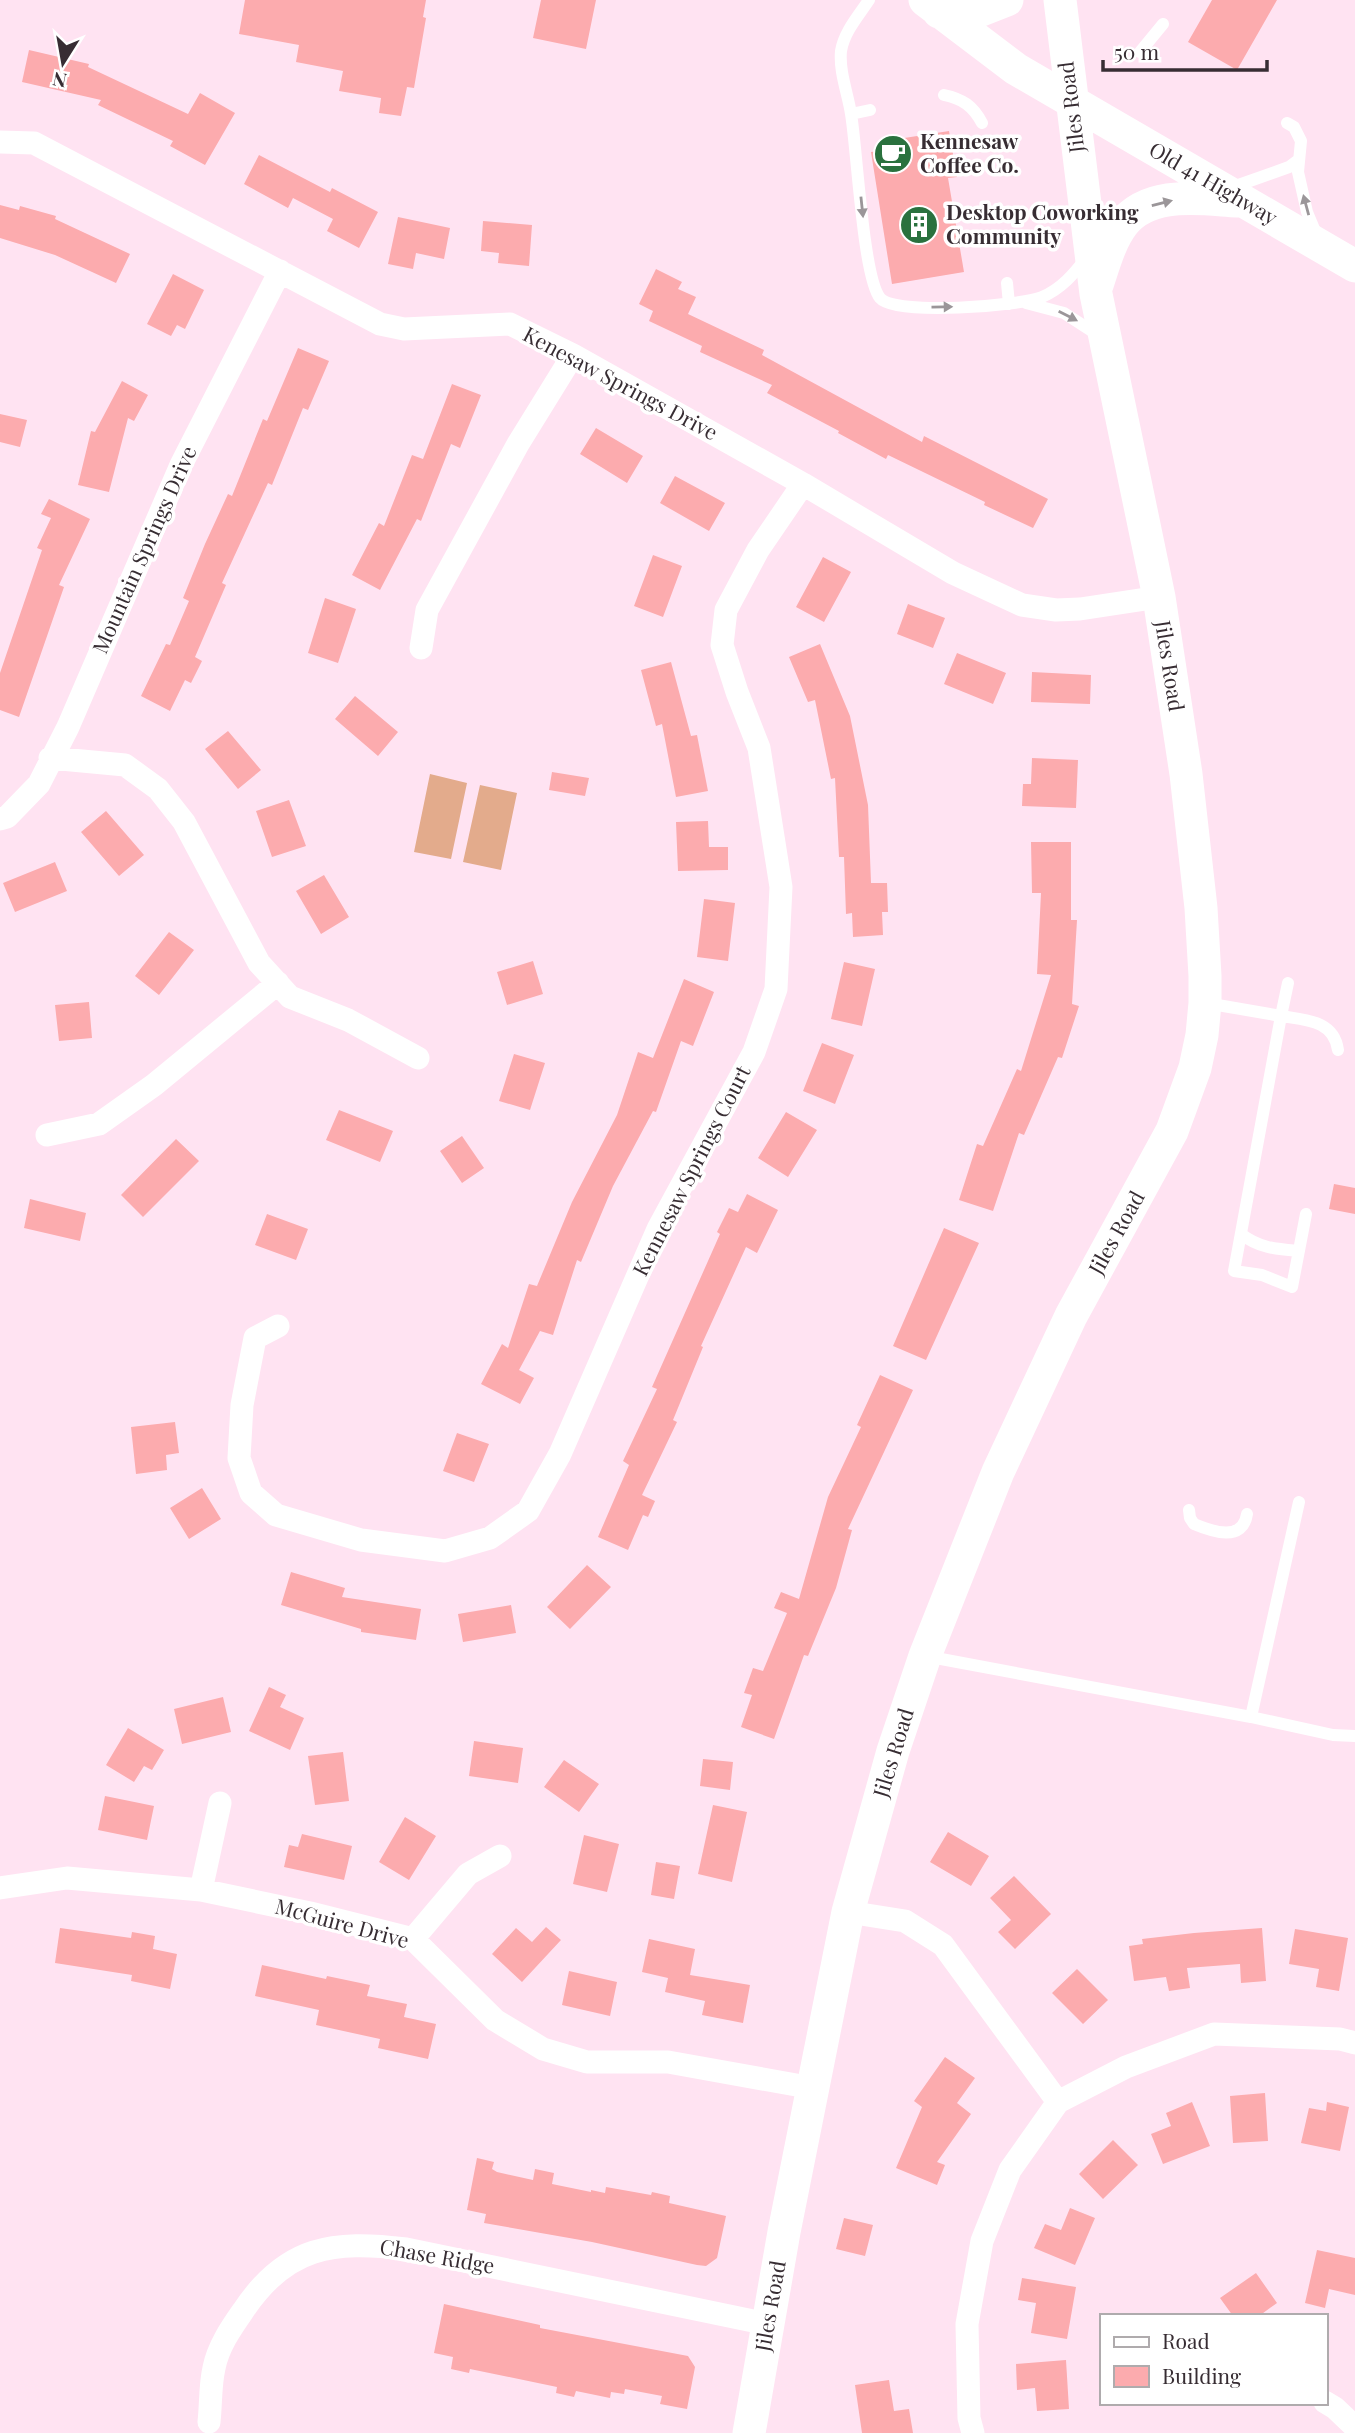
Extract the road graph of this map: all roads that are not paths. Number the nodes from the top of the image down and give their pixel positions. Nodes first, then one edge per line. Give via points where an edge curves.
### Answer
1 (870, 0) edge
2 (1007, 0) edge
3 (1060, 0) edge
4 (932, 6) edge
5 (1163, 24) dead end
6 (1140, 52) dead end
7 (944, 95) dead end
8 (1072, 101) junction
9 (870, 110) dead end
10 (851, 114) junction
11 (982, 123) dead end
12 (1287, 123) dead end
13 (0, 142) edge
14 (1297, 161) junction
15 (1234, 196) junction
16 (1322, 247) junction
17 (1090, 253) junction
18 (1355, 267) edge
19 (280, 271) junction
20 (1007, 283) dead end
21 (1095, 290) junction
22 (1026, 303) junction
23 (1009, 304) junction
24 (1105, 340) junction
25 (573, 355) junction
26 (803, 484) junction
27 (1158, 597) junction
28 (421, 648) dead end
29 (50, 758) junction
30 (0, 819) edge
31 (1288, 982) dead end
32 (278, 984) junction
33 (1205, 1003) junction
34 (1281, 1016) junction
35 (1338, 1050) dead end
36 (418, 1058) dead end
37 (47, 1135) dead end
38 (1306, 1214) dead end
39 (1241, 1234) junction
40 (1299, 1251) junction
41 (278, 1326) dead end
42 (1299, 1502) dead end
43 (1189, 1510) dead end
44 (1247, 1514) dead end
45 (925, 1656) junction
46 (1251, 1717) junction
47 (1355, 1736) edge
48 (220, 1803) dead end
49 (500, 1856) dead end
50 (0, 1888) edge
51 (201, 1890) junction
52 (848, 1912) junction
53 (413, 1940) junction
54 (1355, 2043) edge
55 (813, 2088) junction
56 (1058, 2102) junction
57 (768, 2324) junction
58 (1327, 2403) edge
59 (209, 2422) dead end
60 (1355, 2427) edge
61 (749, 2433) edge
62 (973, 2433) edge

1 - 10 lane via 841,51
2 - 4 street via 979,11
3 - 8 street, Jiles Road
4 - 8 street, Old 41 Highway via 1016,69
5 - 6 lane
7 - 11 lane via 968,104
8 - 15 street, Old 41 Highway
8 - 17 street, Jiles Road
9 - 10 lane
10 -> 23 lane via 865,235 878,296 898,307
12 - 14 lane via 1301,141
13 - 19 street, Kenesaw Springs Drive via 34,142
14 - 15 lane
16 -> 14 lane via 1307,212
15 - 16 street, Old 41 Highway
21 -> 15 street via 1115,236 1140,210 1160,202
16 - 18 street, Old 41 Highway
17 - 21 street, Jiles Road
17 - 22 lane via 1066,283
19 - 25 street, Kenesaw Springs Drive via 380,324 404,329 510,324
19 - 29 street, Mountain Springs Drive via 181,465 68,727
20 - 23 lane
21 - 24 street, Jiles Road
22 - 23 lane
22 -> 24 lane via 1064,313
24 - 27 street, Jiles Road
25 - 26 street, Kenesaw Springs Drive
25 - 28 street via 518,444 427,610
26 - 27 street, Kenesaw Springs Drive via 953,573 1022,605 1080,609
26 - 41 street, Kennesaw Springs Court via 758,550 726,610 722,645 759,748 781,887 776,989 754,1052 658,1229 560,1454 528,1511 490,1538 445,1551 361,1539 276,1515 251,1493 239,1458 242,1405 255,1338
27 - 33 street, Jiles Road via 1186,774 1201,908
29 - 30 street, Mountain Springs Drive via 39,784
29 - 32 street via 125,765 158,789 184,822 259,963
31 - 34 lane
32 - 36 street via 290,997 348,1020
32 - 37 street via 99,1124
33 - 34 lane
33 - 45 street, Jiles Road via 1195,1068 1172,1131 1036,1390
34 - 35 lane via 1325,1026 1336,1038
34 - 39 lane
38 - 40 lane
39 - 40 lane via 1269,1248
39 - 40 lane via 1234,1270 1292,1287
42 - 46 lane
43 - 44 lane via 1194,1524 1230,1532 1242,1528
45 - 46 lane
45 - 52 street, Jiles Road
46 - 47 lane
48 - 51 street
49 - 53 street via 468,1874
50 - 51 street, McGuire Drive via 67,1878
51 - 53 street, McGuire Drive
52 - 55 street, Jiles Road
52 - 56 street via 905,1921 943,1945
53 - 55 street, McGuire Drive via 495,2020 543,2049 587,2062 668,2062
54 - 56 street via 1214,2034 1126,2067
55 - 57 street, Jiles Road
56 - 62 street via 1010,2170 982,2241 967,2325
57 - 59 street, Chase Ridge via 406,2249 341,2245 311,2252 258,2288 228,2333 214,2367
57 - 61 street, Jiles Road
58 - 60 street

